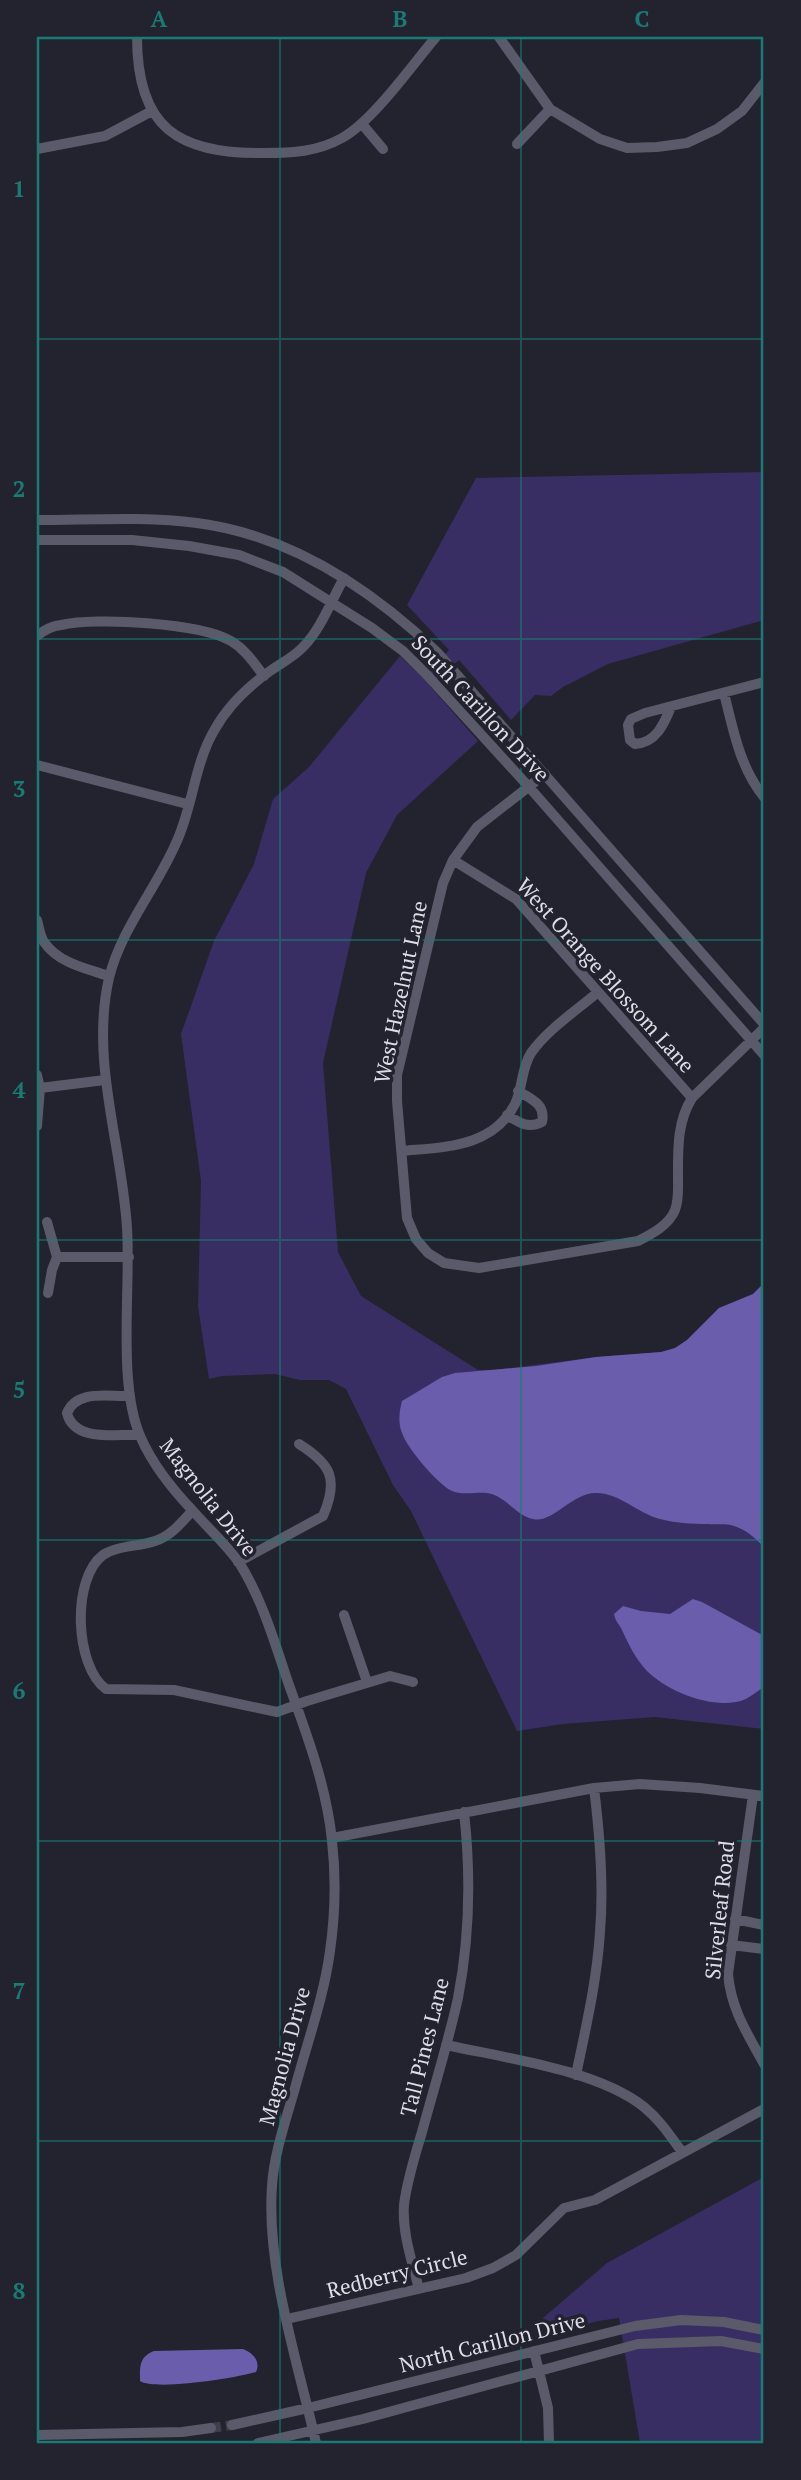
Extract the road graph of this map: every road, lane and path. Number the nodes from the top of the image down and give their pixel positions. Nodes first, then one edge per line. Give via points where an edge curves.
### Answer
1 (136, 37) edge
2 (436, 37) edge
3 (499, 37) edge
4 (764, 82) edge
5 (550, 109) junction
6 (152, 111) junction
7 (362, 124) junction
8 (517, 144) dead end
9 (37, 149) edge
10 (383, 149) dead end
11 (37, 520) edge
12 (37, 540) edge
13 (344, 578) junction
14 (331, 601) junction
15 (37, 636) edge
16 (264, 676) junction
17 (764, 682) edge
18 (724, 693) junction
19 (671, 707) junction
20 (37, 765) edge
21 (545, 775) junction
22 (529, 787) junction
23 (764, 797) edge
24 (187, 804) junction
25 (453, 860) junction
26 (37, 920) edge
27 (109, 976) junction
28 (598, 992) junction
29 (764, 1026) edge
30 (752, 1042) junction
31 (764, 1055) edge
32 (37, 1075) edge
33 (105, 1080) junction
34 (40, 1087) junction
35 (519, 1091) junction
36 (692, 1098) junction
37 (507, 1115) junction
38 (37, 1126) edge
39 (402, 1151) junction
40 (47, 1222) dead end
41 (57, 1257) junction
42 (129, 1257) junction
43 (48, 1293) dead end
44 (130, 1396) junction
45 (139, 1435) junction
46 (299, 1444) dead end
47 (192, 1511) junction
48 (238, 1562) junction
49 (344, 1615) dead end
50 (367, 1682) junction
51 (413, 1682) dead end
52 (296, 1704) junction
53 (594, 1788) junction
54 (759, 1795) edge
55 (464, 1812) junction
56 (332, 1838) junction
57 (735, 1919) junction
58 (764, 1925) edge
59 (731, 1945) junction
60 (764, 1949) edge
61 (446, 2045) junction
62 (764, 2064) edge
63 (576, 2074) junction
64 (764, 2109) edge
65 (682, 2152) junction
66 (419, 2288) junction
67 (287, 2319) junction
68 (764, 2330) edge
69 (764, 2349) edge
70 (534, 2351) junction
71 (539, 2370) junction
72 (308, 2408) junction
73 (232, 2425) tunnel mouth
74 (211, 2428) tunnel mouth
75 (313, 2432) junction
76 (37, 2435) edge
77 (258, 2443) edge
78 (316, 2443) edge
79 (549, 2443) edge

1 - 6 street via 138,76
2 - 7 street
3 - 5 street
4 - 5 street via 742,111 717,129 687,143 657,147 627,148 600,139
5 - 8 street
6 - 7 street via 182,139 226,153 314,150
6 - 9 street via 105,136
7 - 10 street
11 - 13 street, South Carillon Drive via 198,523 263,539
12 - 14 street, South Carillon Drive via 132,540 239,555 283,572
13 - 14 street, Magnolia Drive
13 - 21 street, South Carillon Drive via 404,621 437,652
14 - 16 street, Magnolia Drive via 302,649
14 - 22 street, South Carillon Drive via 403,651
15 - 16 street via 59,625 78,623 181,627 232,641
16 - 24 street, Magnolia Drive via 215,728
17 - 18 street
18 - 19 street
18 - 23 street via 744,763
19 - 19 street via 631,719 630,740 635,744 651,740
20 - 24 street
21 - 22 street, West Hazelnut Lane
21 - 29 street, South Carillon Drive
22 - 25 street, West Hazelnut Lane via 477,827
22 - 30 street, South Carillon Drive
24 - 27 street, Magnolia Drive via 180,836
25 - 28 street, West Orange Blossom Lane via 516,899
25 - 39 street, West Hazelnut Lane via 443,883 397,1075
26 - 27 street via 42,940 52,951 68,962
27 - 33 street, Magnolia Drive via 104,1010
28 - 35 street via 544,1037 522,1071
28 - 36 street, West Orange Blossom Lane
29 - 30 street, West Hazelnut Lane
30 - 31 street, South Carillon Drive
30 - 36 street, West Hazelnut Lane
32 - 34 street
33 - 34 street
33 - 42 street, Magnolia Drive via 125,1201
34 - 38 street
35 - 37 street
35 - 37 street via 543,1110 542,1122 524,1126
36 - 39 street, West Hazelnut Lane via 681,1125 676,1209 668,1222 638,1241 479,1268 444,1263 416,1239 407,1218
37 - 39 street via 465,1144
40 - 41 street
41 - 42 street
41 - 43 street
42 - 44 street, Magnolia Drive
44 - 45 street, Magnolia Drive
44 - 45 street via 76,1400 67,1413 69,1422 89,1433
45 - 47 street, Magnolia Drive
46 - 48 street via 320,1457 330,1476 331,1492 323,1516
47 - 48 street, Magnolia Drive
47 - 52 street via 171,1534 121,1548 94,1564 80,1621 92,1673 106,1689 174,1690 277,1712
48 - 52 street, Magnolia Drive via 267,1622
49 - 50 street
50 - 51 street via 390,1676
50 - 52 street
52 - 56 street, Magnolia Drive
53 - 54 street via 640,1784
53 - 55 street
53 - 63 street via 601,1851 600,1932
54 - 57 street, Silverleaf Road
55 - 56 street
55 - 61 street, Tall Pines Lane via 468,1922
56 - 67 street, Magnolia Drive via 331,1946 272,2181 273,2251
57 - 58 street
57 - 59 street, Silverleaf Road
59 - 60 street
59 - 62 street, Silverleaf Road via 730,1995
61 - 63 street
61 - 66 street, Tall Pines Lane via 404,2206 405,2234
63 - 65 street via 622,2092 645,2108
64 - 65 street, Redberry Circle
65 - 66 street, Redberry Circle via 595,2200 564,2208 516,2255 493,2268
66 - 67 street, Redberry Circle
67 - 72 street, Magnolia Drive
68 - 70 street, North Carillon Drive via 681,2320 635,2326
69 - 71 street, North Carillon Drive via 721,2342 638,2344
70 - 71 street
70 - 72 street, North Carillon Drive
71 - 75 street, North Carillon Drive
71 - 79 street via 548,2408
72 - 73 street, North Carillon Drive
72 - 75 street, Magnolia Drive
74 - 76 street
75 - 77 street, North Carillon Drive
75 - 78 street, Magnolia Drive

